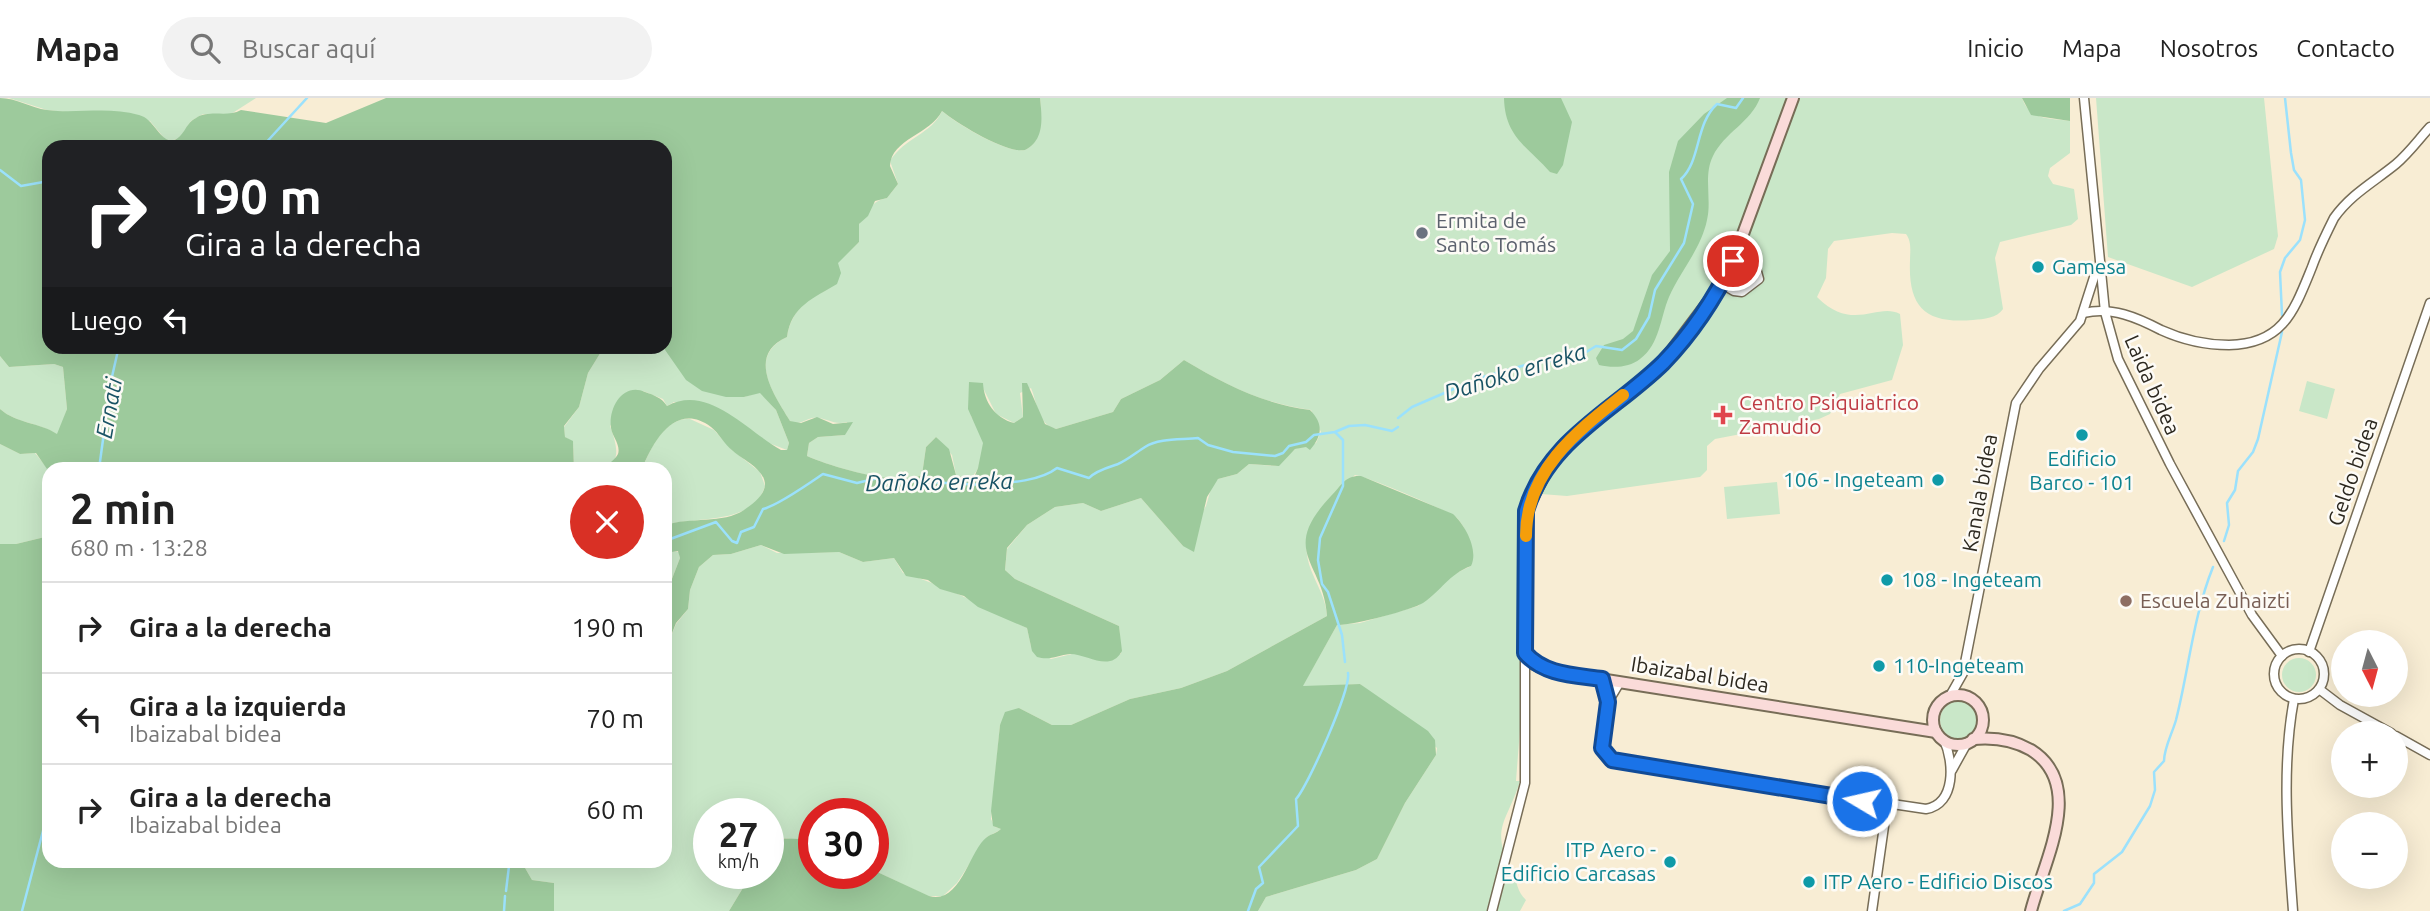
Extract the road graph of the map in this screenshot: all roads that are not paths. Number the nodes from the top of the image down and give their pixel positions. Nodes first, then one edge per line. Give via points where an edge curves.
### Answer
1 (1793, 98) edge
2 (2084, 98) edge
3 (2430, 127) edge
4 (1737, 253) junction
5 (2099, 262) junction
6 (1722, 284) junction
7 (2430, 303) edge
8 (2105, 312) junction
9 (2084, 313) junction
10 (2309, 652) junction
11 (1525, 653) junction
12 (2282, 656) junction
13 (1602, 679) junction
14 (1620, 682) junction
15 (2319, 689) junction
16 (1950, 696) junction
17 (2294, 699) junction
18 (1608, 702) junction
19 (1983, 717) junction
20 (2369, 721) edge
21 (1940, 736) junction
22 (1970, 741) junction
23 (2011, 742) junction
24 (2408, 743) edge
25 (2430, 755) edge
26 (1950, 773) junction
27 (1887, 805) junction
28 (1492, 911) edge
29 (1872, 911) edge
30 (2031, 911) edge
31 (2293, 911) edge

1 - 4 street
2 - 5 street, Laida bidea
3 - 8 street via 2398,163 2343,206 2288,319 2271,335 2249,344 2203,343 2178,338 2130,315
4 - 6 street
4 - 6 street via 1754,261 1759,279 1742,292
5 - 8 street, Laida bidea
5 - 9 street
6 - 11 street via 1661,365 1563,446 1529,500
7 - 10 street, Geldo bidea
8 - 9 street
8 - 12 street, Laida bidea via 2118,359 2145,417 2252,615
9 - 16 street, Kanala bidea via 2016,403 1963,673
10 - 12 street via 2295,650
10 - 15 street via 2323,668
11 - 13 street, Ibaizabal bidea via 1549,671
11 - 28 street via 1525,783
12 - 17 street via 2274,677 2280,691
13 - 14 street, Ibaizabal bidea
13 - 18 street
14 - 18 street
14 - 21 street, Ibaizabal bidea via 1890,723
15 - 17 street via 2308,698
15 - 20 street
16 - 19 street via 1972,699
16 - 21 street via 1934,715
17 - 31 street via 2287,746
18 - 27 street via 1602,735 1605,754 1630,765
19 - 22 street via 1979,733
19 - 23 street
21 - 22 street
21 - 26 street
22 - 23 street
22 - 26 street
23 - 30 street via 2040,756 2050,767 2059,796 2057,825
24 - 25 street
26 - 27 street via 1947,793 1937,806
27 - 29 street

